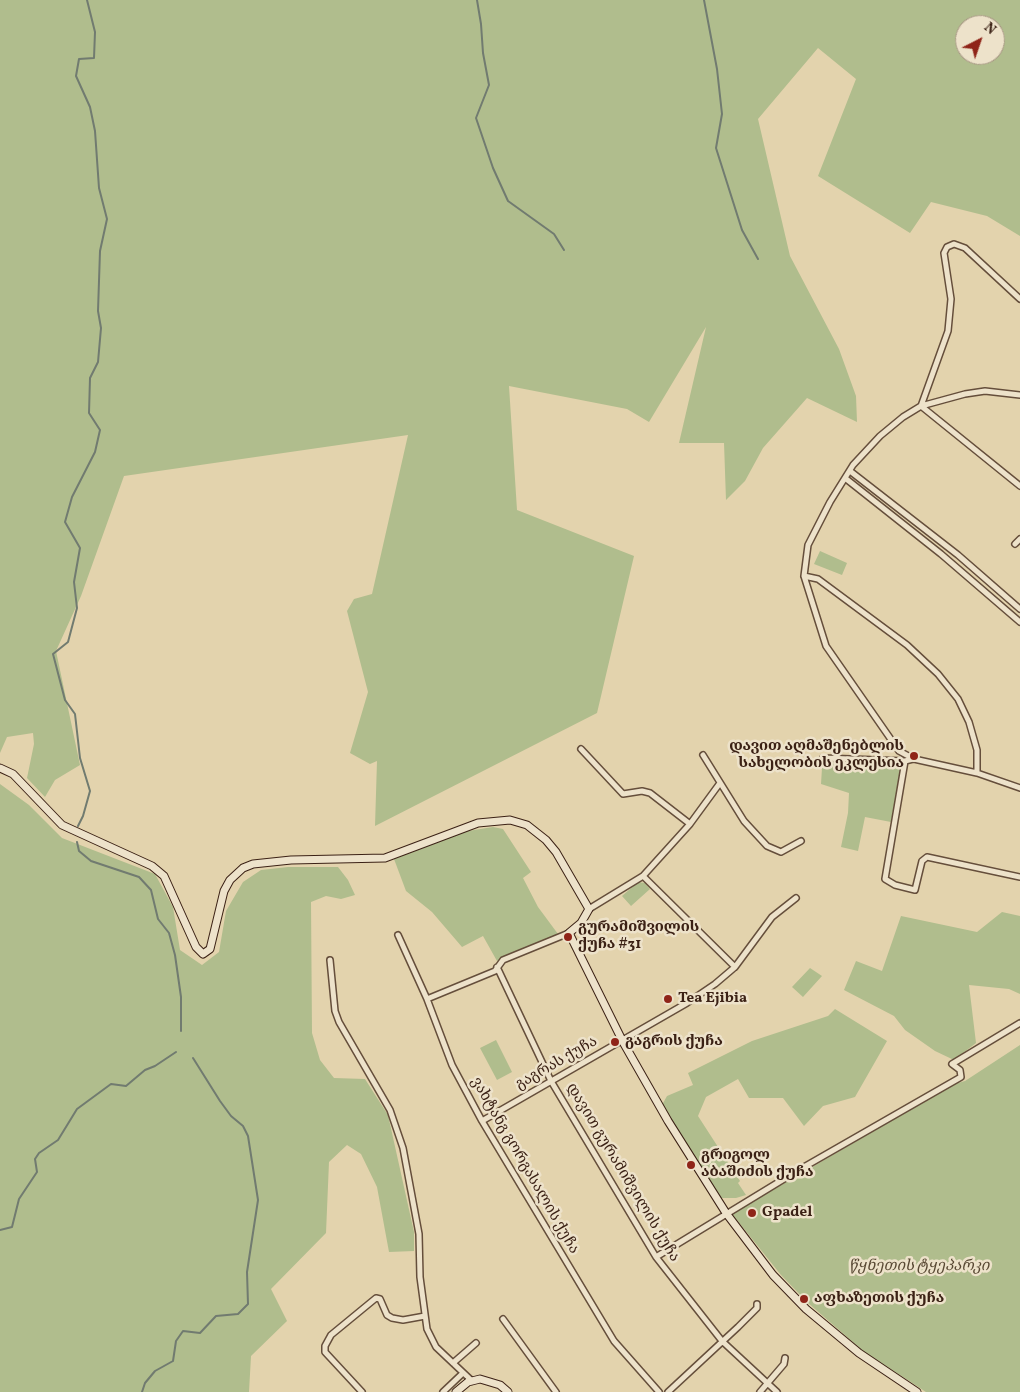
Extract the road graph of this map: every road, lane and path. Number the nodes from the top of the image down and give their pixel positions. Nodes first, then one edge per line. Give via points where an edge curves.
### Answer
1 (1020, 299) edge
2 (1020, 395) edge
3 (921, 406) junction
4 (850, 471) junction
5 (845, 478) junction
6 (1020, 486) edge
7 (915, 521) junction
8 (909, 529) junction
9 (1020, 538) edge
10 (1015, 544) dead end
11 (804, 576) junction
12 (1018, 607) edge
13 (1011, 613) junction
14 (1020, 622) edge
15 (581, 749) dead end
16 (703, 755) dead end
17 (823, 758) dead end
18 (914, 759) junction
19 (905, 761) junction
20 (0, 768) edge
21 (977, 773) junction
22 (720, 783) junction
23 (1020, 788) edge
24 (690, 824) junction
25 (801, 841) dead end
26 (643, 876) junction
27 (1020, 877) edge
28 (796, 898) dead end
29 (589, 910) junction
30 (569, 933) junction
31 (398, 935) dead end
32 (330, 960) dead end
33 (497, 967) junction
34 (735, 967) junction
35 (427, 999) junction
36 (1020, 1022) edge
37 (622, 1042) junction
38 (551, 1081) junction
39 (482, 1121) junction
40 (726, 1213) junction
41 (656, 1256) junction
42 (756, 1304) dead end
43 (425, 1316) junction
44 (503, 1319) dead end
45 (722, 1341) junction
46 (476, 1344) dead end
47 (784, 1358) dead end
48 (453, 1363) junction
49 (463, 1372) junction
50 (472, 1381) junction
51 (768, 1384) junction
52 (362, 1392) edge
53 (443, 1392) edge
54 (456, 1392) edge
55 (508, 1392) edge
56 (556, 1392) edge
57 (659, 1392) edge
58 (668, 1392) edge
59 (760, 1392) edge
60 (777, 1392) edge
61 (917, 1392) edge

1 - 3 street via 964,248 954,244 947,246 944,253 951,299 948,331
2 - 3 street via 985,392
3 - 4 street via 880,436
3 - 6 street
4 - 5 street
4 - 7 street
5 - 8 street
5 - 11 street via 808,545
7 - 8 street
7 - 12 street
8 - 13 street
9 - 10 street
11 - 18 street via 826,646 899,751
11 - 21 street via 818,578 907,645 938,674 958,700 969,722 977,750
12 - 13 street
13 - 14 street
15 - 24 street via 623,794 650,793
16 - 22 street
17 - 19 street
18 - 19 street
18 - 21 street
19 - 27 street via 884,879 915,890 922,862 927,857
20 - 29 street via 13,774 62,825 152,866 164,876 202,954 210,949 224,891 243,868 291,860 384,858 466,826 485,822 518,822 538,833 556,852
21 - 23 street
22 - 24 street
22 - 25 street via 744,821 767,846 781,852
24 - 26 street
26 - 29 street
26 - 34 street
28 - 34 street, გაგრას ქუჩა via 772,917
29 - 30 street
30 - 33 street via 500,962
30 - 37 street
31 - 35 street, ვახტანგ გორგასალის ქუჩა
32 - 43 street via 335,1011 340,1024 390,1110 403,1148 419,1234
33 - 35 street via 495,971
33 - 38 street, დავით გურამიშვილის ქუჩა
34 - 37 street, გაგრას ქუჩა via 687,1004
35 - 39 street, ვახტანგ გორგასალის ქუჩა via 452,1065
36 - 40 street via 952,1064 960,1070 961,1077
37 - 38 street, გაგრას ქუჩა
37 - 40 street
38 - 39 street, გაგრას ქუჩა
38 - 41 street, დავით გურამიშვილის ქუჩა
39 - 57 street, ვახტანგ გორგასალის ქუჩა via 614,1341
40 - 41 street
40 - 61 street via 773,1275 806,1309 859,1353
41 - 45 street, დავით გურამიშვილის ქუჩა
42 - 45 street via 757,1308
43 - 48 street via 430,1339
43 - 52 street via 403,1320 392,1318 376,1298 327,1340 325,1352
44 - 56 street
45 - 51 street, დავით გურამიშვილის ქუჩა
45 - 58 street
46 - 48 street
47 - 51 street via 784,1364
48 - 49 street
49 - 50 street
49 - 53 street
50 - 54 street
50 - 55 street via 491,1381
51 - 59 street
51 - 60 street, დავით გურამიშვილის ქუჩა

